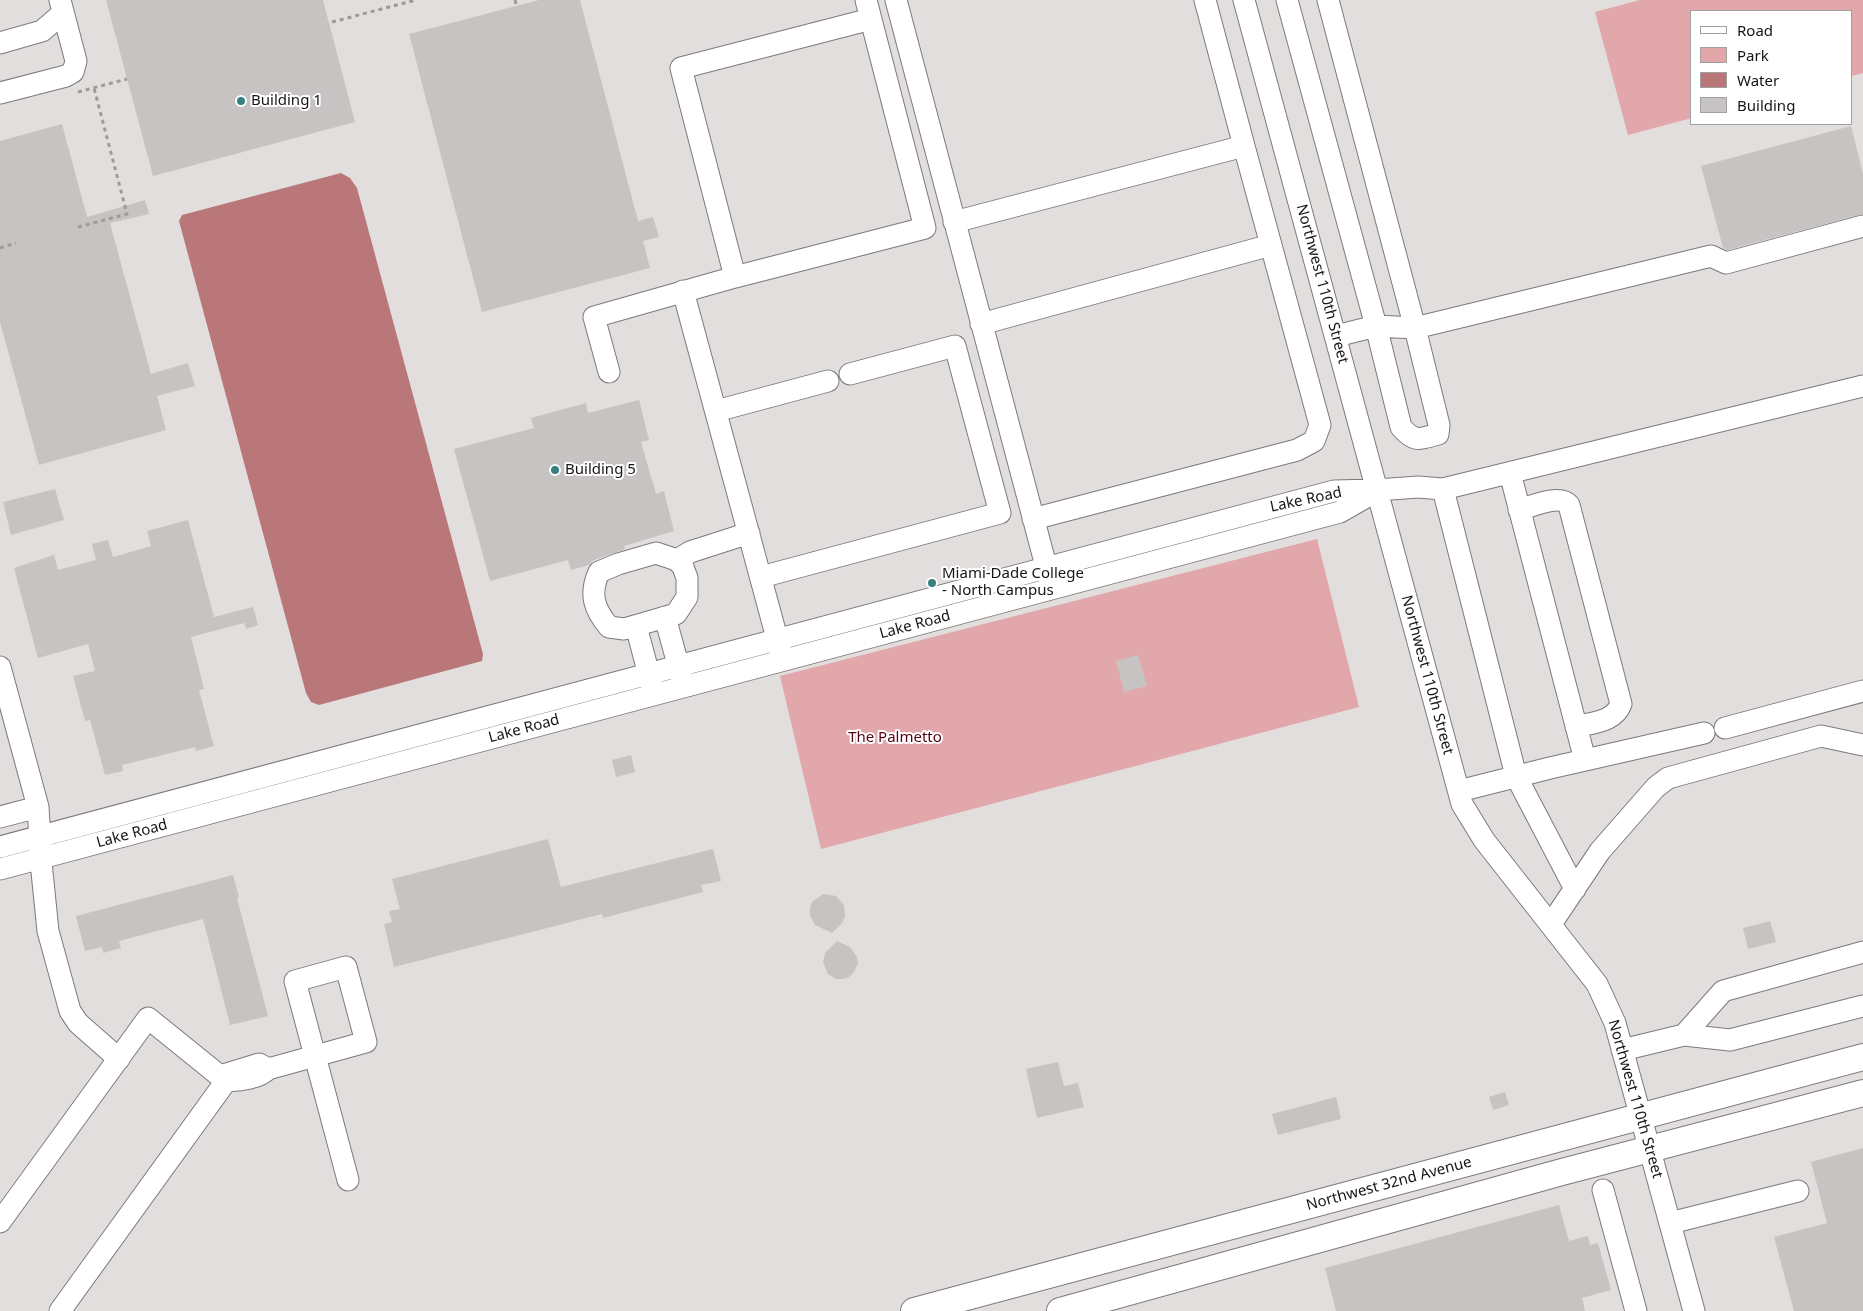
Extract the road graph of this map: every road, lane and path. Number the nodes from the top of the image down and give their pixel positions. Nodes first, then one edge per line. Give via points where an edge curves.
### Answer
1 (416, 0) edge
2 (896, 0) edge
3 (1205, 0) edge
4 (1244, 0) edge
5 (1287, 0) edge
6 (1328, 0) edge
7 (62, 6) edge
8 (869, 10) edge
9 (332, 22) dead end
10 (0, 43) edge
11 (94, 88) dead end
12 (0, 93) edge
13 (1244, 146) junction
14 (954, 222) junction
15 (1863, 226) edge
16 (78, 227) dead end
17 (16, 243) dead end
18 (1271, 245) junction
19 (0, 248) edge
20 (735, 277) junction
21 (683, 291) junction
22 (982, 324) junction
23 (1376, 326) junction
24 (1415, 328) junction
25 (1336, 336) junction
26 (609, 372) dead end
27 (850, 374) dead end
28 (828, 381) dead end
29 (1863, 386) edge
30 (716, 411) junction
31 (1510, 473) junction
32 (1443, 489) junction
33 (1377, 490) junction
34 (1520, 510) junction
35 (1033, 519) junction
36 (749, 533) junction
37 (677, 560) junction
38 (1046, 567) junction
39 (761, 577) junction
40 (1052, 589) junction
41 (665, 617) junction
42 (636, 626) junction
43 (778, 639) junction
44 (784, 660) junction
45 (678, 665) junction
46 (0, 667) edge
47 (649, 674) junction
48 (684, 687) junction
49 (1863, 691) edge
50 (654, 695) junction
51 (1576, 727) junction
52 (1725, 728) dead end
53 (1704, 733) dead end
54 (1863, 745) edge
55 (1585, 760) junction
56 (1516, 776) junction
57 (1459, 791) junction
58 (38, 807) junction
59 (0, 818) edge
60 (41, 836) junction
61 (0, 847) edge
62 (42, 858) junction
63 (0, 869) edge
64 (1575, 889) junction
65 (1551, 924) junction
66 (1863, 952) edge
67 (1863, 1006) edge
68 (1684, 1035) junction
69 (1622, 1050) junction
70 (1863, 1057) edge
71 (119, 1059) junction
72 (223, 1078) junction
73 (1863, 1093) edge
74 (1640, 1116) junction
75 (1650, 1150) junction
76 (348, 1180) dead end
77 (1603, 1190) dead end
78 (1798, 1191) dead end
79 (0, 1222) edge
80 (1670, 1223) junction
81 (941, 1308) edge
82 (60, 1311) edge
83 (914, 1311) edge
84 (1060, 1311) edge
85 (1636, 1311) edge
86 (1694, 1311) edge

1 - 9 path
2 - 14 street
3 - 13 street
4 - 25 street, Northwest 110th Street
5 - 23 street
6 - 24 street
7 - 10 street via 42,32
7 - 12 street via 76,61 73,72
8 - 20 street via 681,68
8 - 20 street via 926,228
11 - 16 path via 127,214
13 - 14 street
13 - 18 street
14 - 22 street
15 - 24 street via 1726,263 1711,256
17 - 19 path
18 - 22 street
18 - 35 street via 1320,424 1314,441 1297,450
20 - 21 street
21 - 26 street via 594,316
21 - 30 street
22 - 35 street
23 - 24 street
23 - 24 street via 1401,427 1417,440 1438,434 1439,425
23 - 25 street
25 - 33 street, Northwest 110th Street
27 - 39 street via 955,346 1000,513
28 - 30 street
29 - 31 street
30 - 36 street
31 - 32 street
31 - 34 street
32 - 33 street
32 - 56 street
33 - 38 street, Lake Road via 1334,491
33 - 40 street, Lake Road via 1340,512
33 - 57 street, Northwest 110th Street
34 - 51 street
34 - 51 street via 1565,500 1577,533 1621,704 1618,713 1611,718
35 - 38 street
36 - 37 street via 690,552
36 - 39 street
37 - 41 street via 687,578 687,597 676,614
37 - 42 street via 656,553 599,572 594,584 595,601 601,617 609,627 624,629
38 - 40 street
38 - 43 street, Lake Road
39 - 43 street
40 - 44 street, Lake Road
41 - 42 street
41 - 45 street
42 - 47 street
43 - 44 street
43 - 45 street, Lake Road
44 - 48 street, Lake Road
45 - 47 street, Lake Road
45 - 48 street
46 - 58 street
47 - 50 street
47 - 60 street, Lake Road
48 - 50 street, Lake Road
49 - 52 street
50 - 62 street, Lake Road
51 - 55 street
53 - 55 street
54 - 64 street via 1821,736 1668,778 1656,787 1600,851
55 - 56 street
56 - 57 street
56 - 64 street
57 - 65 street, Northwest 110th Street via 1462,804 1484,840
58 - 59 street
58 - 60 street
60 - 61 street, Lake Road
60 - 62 street
62 - 63 street, Lake Road
62 - 71 street via 48,931 70,1011 78,1023
64 - 65 street
65 - 69 street, Northwest 110th Street via 1597,984 1615,1023
66 - 68 street via 1723,991
67 - 68 street via 1730,1040
68 - 69 street
69 - 74 street, Northwest 110th Street
70 - 74 main road, Northwest 32nd Avenue
71 - 72 street via 148,1018
71 - 79 street
72 - 76 street via 240,1080 315,1056
72 - 82 street
73 - 75 main road
74 - 75 street, Northwest 110th Street
74 - 81 main road, Northwest 32nd Avenue
75 - 80 street, Northwest 110th Street
75 - 84 main road
77 - 85 street
78 - 80 street
80 - 86 street, Northwest 110th Street
81 - 83 main road, Northwest 32nd Avenue

